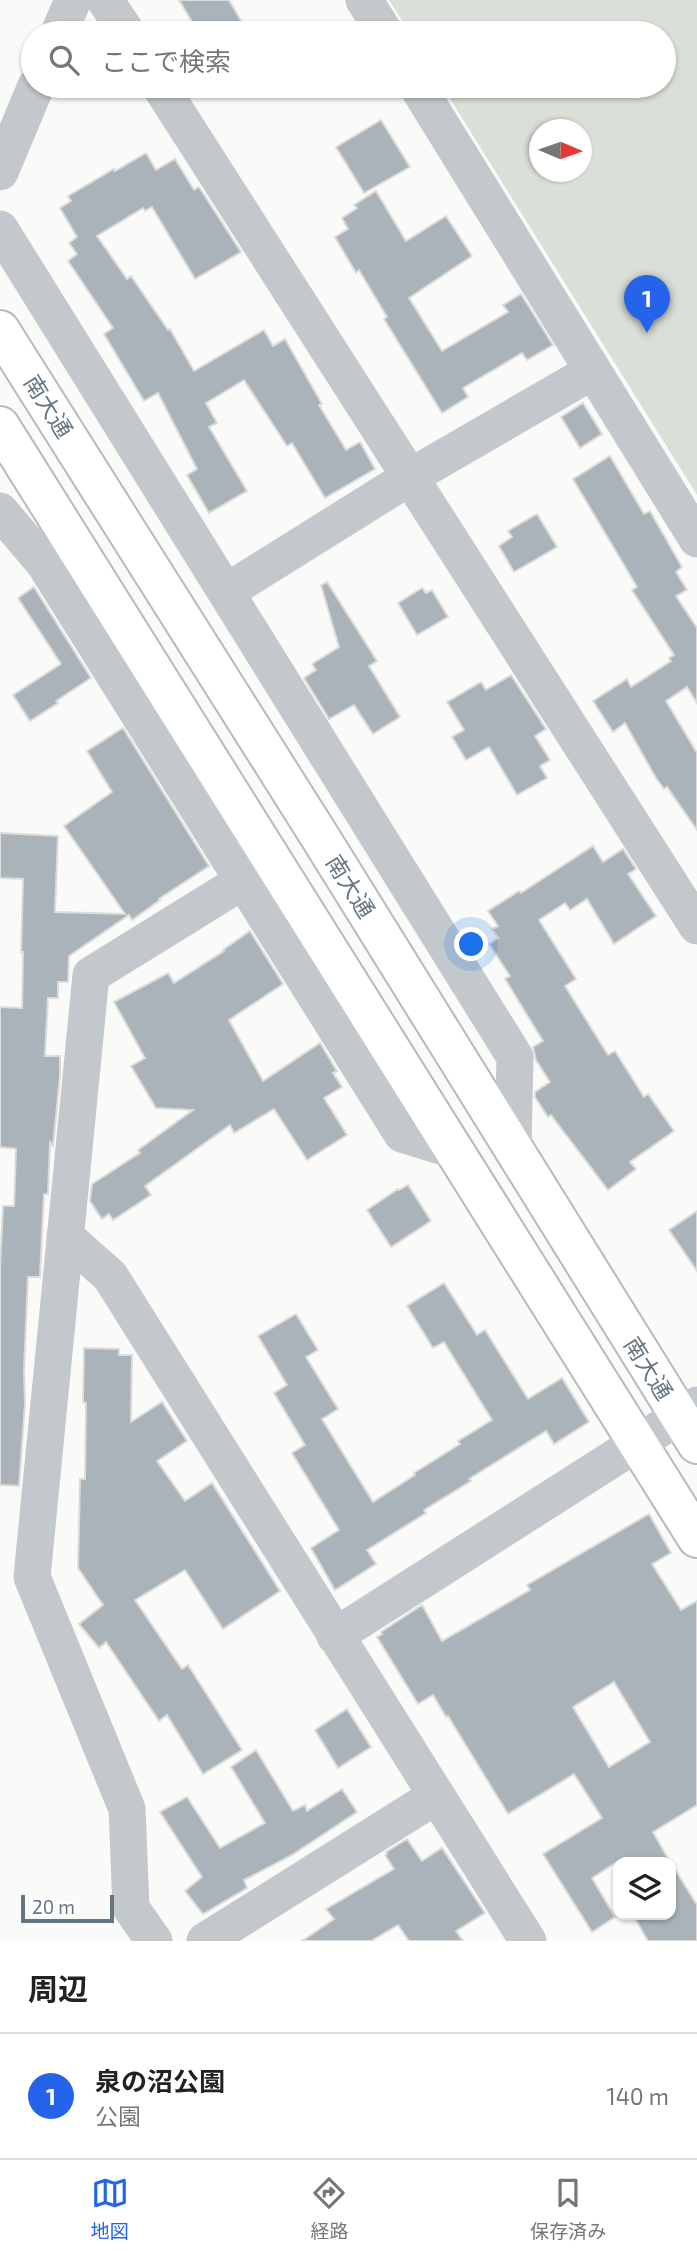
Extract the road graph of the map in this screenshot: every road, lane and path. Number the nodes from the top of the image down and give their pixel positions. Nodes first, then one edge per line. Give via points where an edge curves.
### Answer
1 (73, 0) edge
2 (105, 0) edge
3 (364, 0) edge
4 (64, 21) edge
5 (119, 21) edge
6 (377, 21) edge
7 (31, 98) edge
8 (168, 98) edge
9 (424, 98) edge
10 (0, 172) edge
11 (0, 229) edge
12 (0, 330) edge
13 (593, 370) junction
14 (0, 426) edge
15 (410, 477) junction
16 (0, 512) edge
17 (697, 538) edge
18 (226, 592) junction
19 (243, 881) junction
20 (697, 926) edge
21 (513, 1147) junction
22 (454, 1150) junction
23 (65, 1236) junction
24 (691, 1422) edge
25 (636, 1442) junction
26 (697, 1538) edge
27 (335, 1636) junction
28 (436, 1796) junction
29 (155, 1941) edge
30 (205, 1941) edge
31 (527, 1941) edge

1 - 4 street
2 - 5 street
3 - 6 street
7 - 10 street
8 - 15 street
9 - 13 street
11 - 18 street
12 - 21 main road, 南大通
13 - 15 street
13 - 17 street
14 - 22 main road
15 - 18 street
15 - 20 street
16 - 19 street via 44,563
18 - 21 street via 515,1057
19 - 22 street via 402,1134
19 - 23 street via 91,975
21 - 24 main road, 南大通
22 - 25 main road
23 - 27 street via 110,1276
23 - 29 street via 32,1577 127,1809 131,1908
24 - 25 street
25 - 26 main road
25 - 27 street
27 - 28 street
28 - 30 street
28 - 31 street

